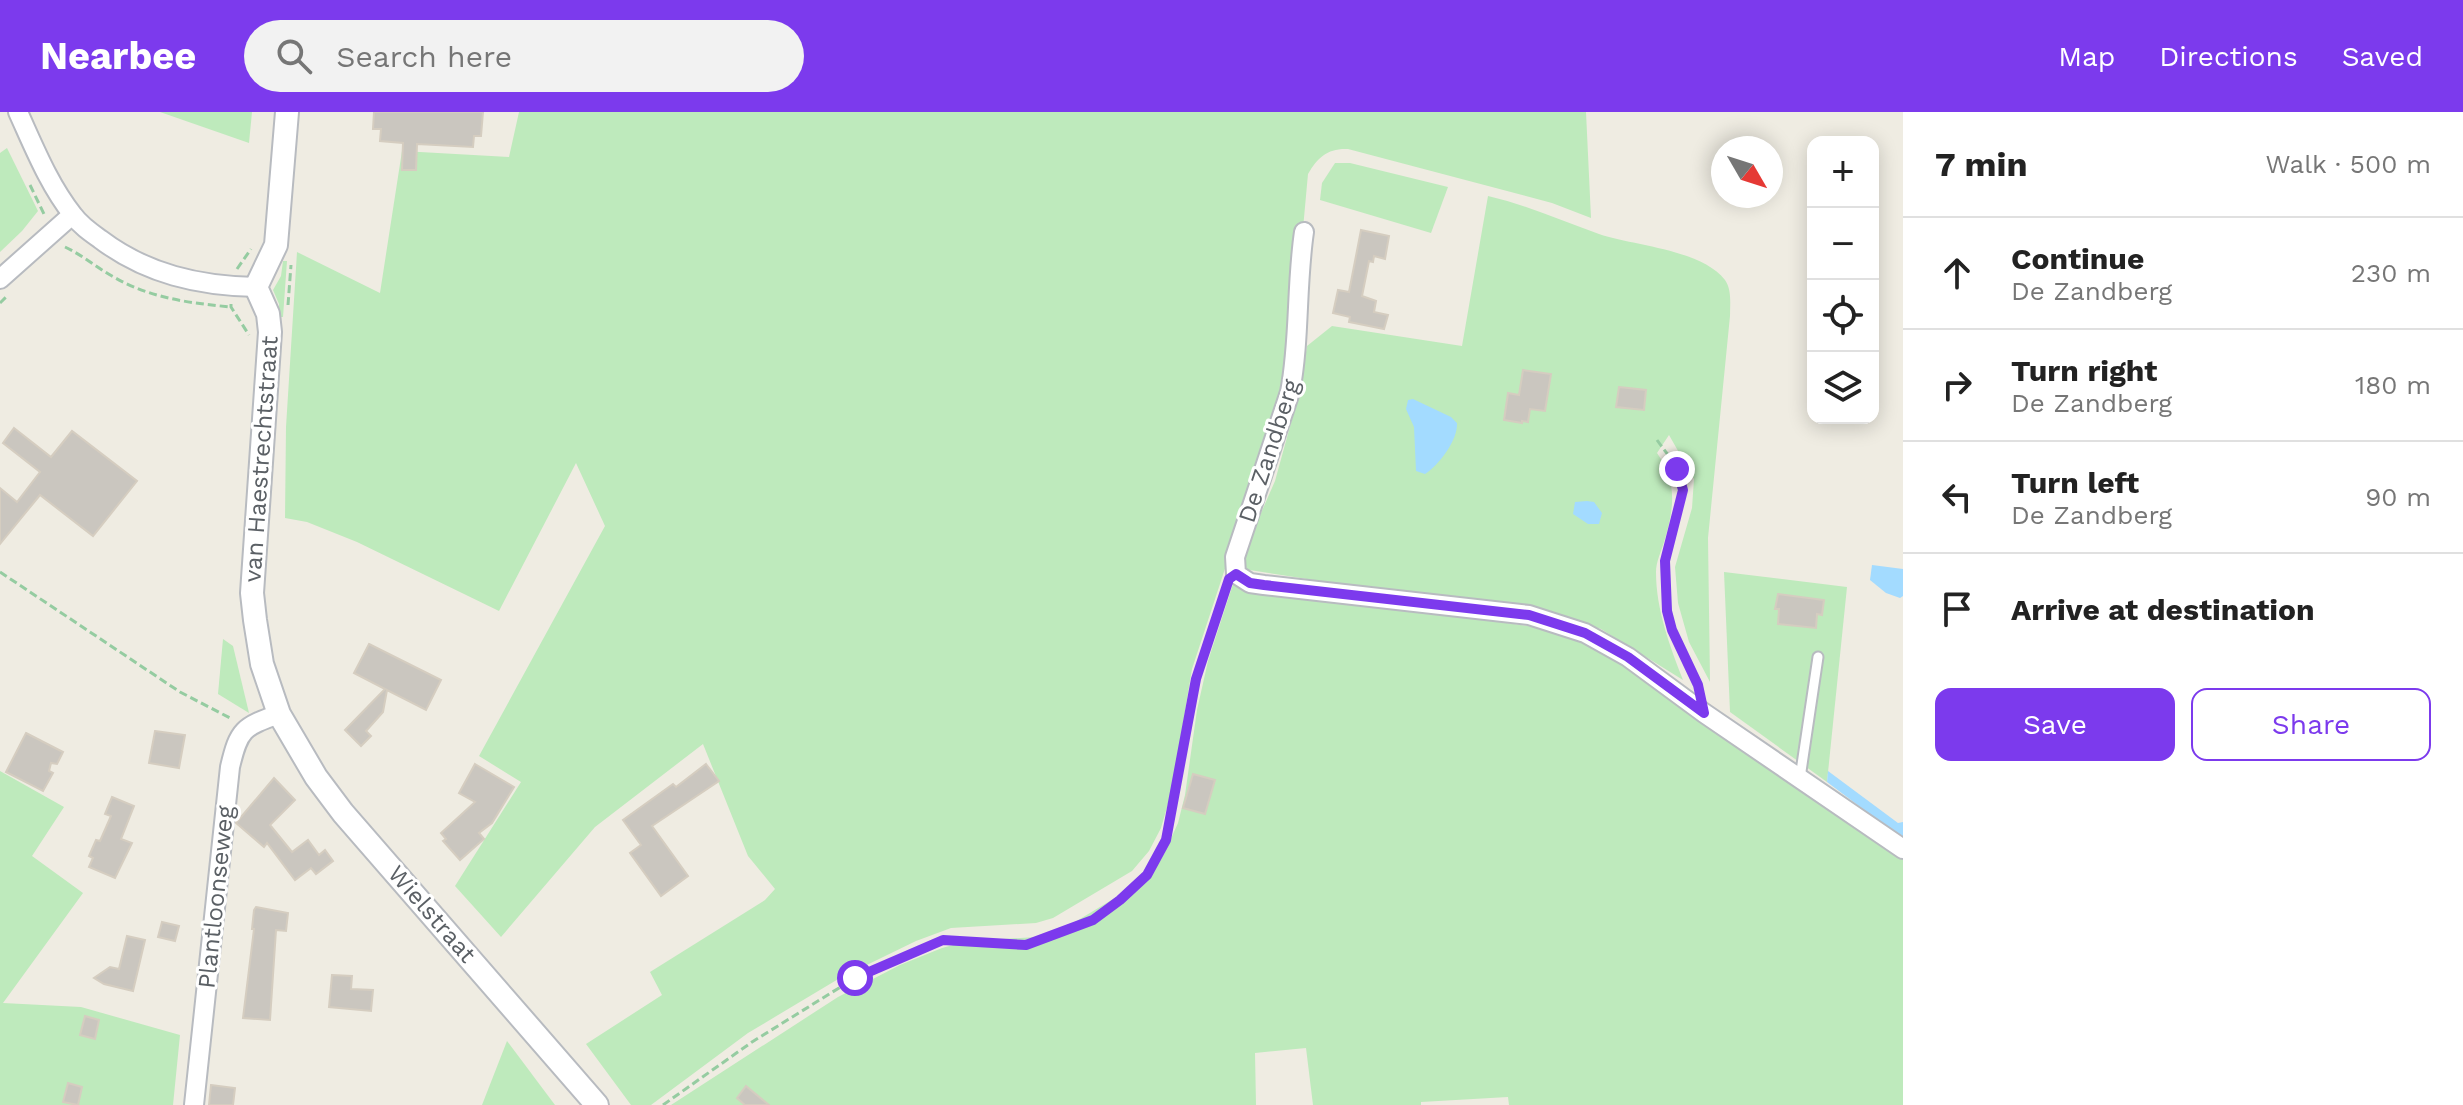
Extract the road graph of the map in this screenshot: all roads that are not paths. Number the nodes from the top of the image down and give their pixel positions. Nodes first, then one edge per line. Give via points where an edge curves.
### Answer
1 (18, 112) edge
2 (287, 112) edge
3 (72, 215) junction
4 (1304, 232) dead end
5 (0, 279) edge
6 (256, 287) junction
7 (1818, 657) dead end
8 (279, 714) junction
9 (1800, 778) junction
10 (1903, 849) edge
11 (194, 1105) edge
12 (597, 1105) edge

1 - 3 street
2 - 6 street via 276,245
3 - 5 street
3 - 6 street via 118,253 164,274
4 - 9 street, De Zandberg via 1295,369 1235,557 1236,574 1264,585 1529,615 1585,633 1628,657
6 - 8 street, van Haestrechtstraat via 270,332 252,593 262,664
7 - 9 lane
8 - 11 street, Plantloonseweg via 246,727 230,767
8 - 12 street, Wielstraat via 343,813
9 - 10 street

